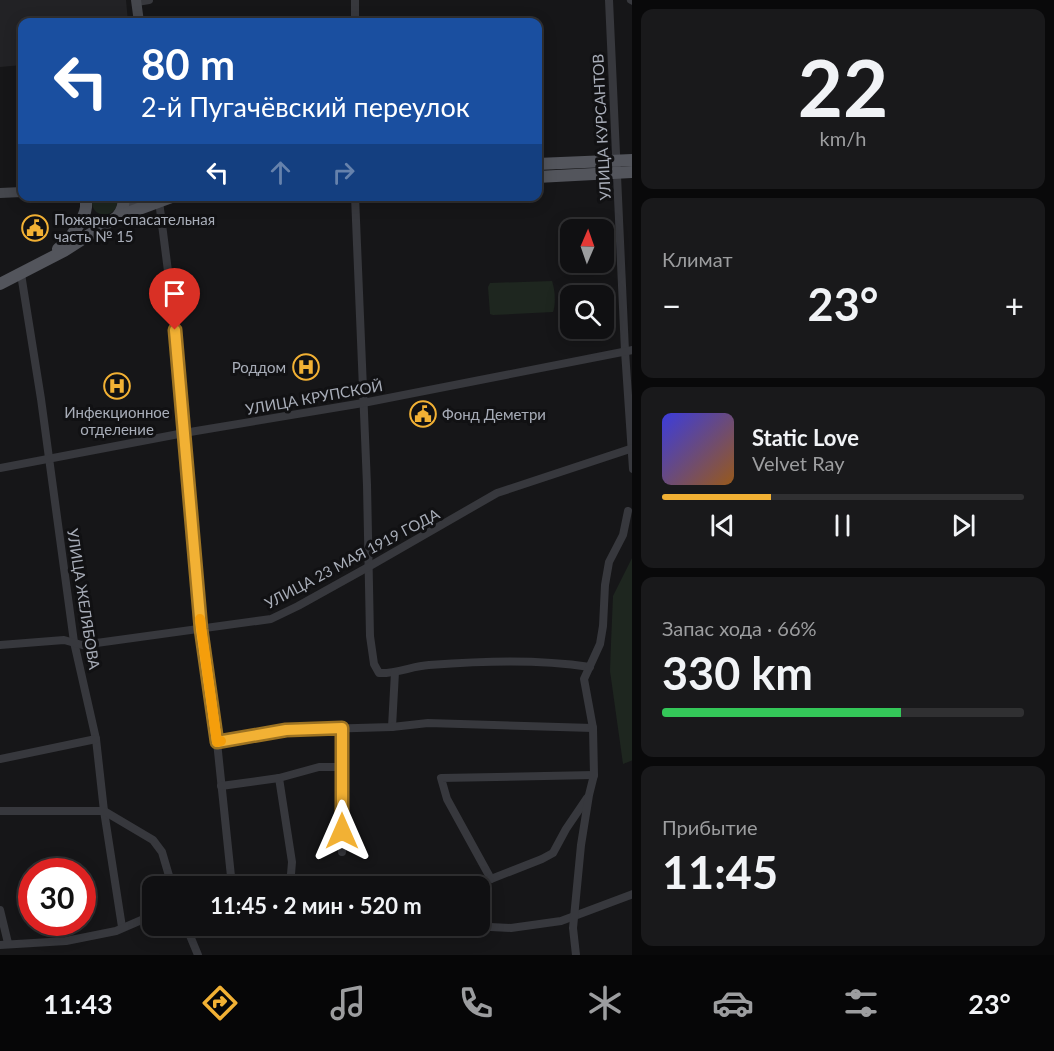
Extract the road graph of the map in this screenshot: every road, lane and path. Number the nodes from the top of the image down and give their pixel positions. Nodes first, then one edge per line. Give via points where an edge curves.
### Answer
1 (149, 0) edge
2 (355, 0) edge
3 (609, 0) edge
4 (137, 1) edge
5 (139, 18) edge
6 (355, 18) edge
7 (632, 160) edge
8 (542, 164) edge
9 (617, 167) junction
10 (632, 172) edge
11 (542, 176) edge
12 (18, 192) edge
13 (0, 193) edge
14 (84, 201) edge
15 (124, 201) edge
16 (134, 201) edge
17 (154, 201) edge
18 (159, 201) edge
19 (355, 201) edge
20 (115, 218) junction
21 (62, 249) junction
22 (21, 271) junction
23 (0, 278) edge
24 (0, 284) edge
25 (629, 351) edge
26 (363, 403) junction
27 (184, 433) junction
28 (632, 448) edge
29 (50, 459) junction
30 (0, 468) edge
31 (628, 512) dead end
32 (370, 566) junction
33 (201, 629) junction
34 (74, 642) junction
35 (0, 645) edge
36 (590, 667) junction
37 (395, 672) junction
38 (392, 727) junction
39 (342, 728) junction
40 (593, 728) junction
41 (96, 739) junction
42 (217, 742) junction
43 (0, 759) edge
44 (342, 767) junction
45 (594, 775) junction
46 (279, 778) junction
47 (221, 786) junction
48 (589, 795) junction
49 (0, 811) edge
50 (104, 811) junction
51 (342, 852) dead end
52 (169, 876) edge
53 (230, 876) edge
54 (291, 876) edge
55 (491, 879) joint
56 (632, 894) edge
57 (0, 910) edge
58 (574, 915) junction
59 (142, 919) edge
60 (123, 927) junction
61 (490, 927) edge
62 (190, 936) edge
63 (4, 944) edge
64 (198, 955) edge
65 (576, 955) edge

1 - 4 street
2 - 6 street
3 - 9 street, УЛИЦА КУРСАНТОВ
4 - 5 street
7 - 9 main road
8 - 9 main road
9 - 10 main road
9 - 11 main road
9 - 25 street, УЛИЦА КУРСАНТОВ
12 - 13 street
14 - 20 main road via 98,220
14 - 21 main road via 74,232
15 - 20 main road
16 - 20 street
17 - 20 main road
18 - 27 street
19 - 26 street
20 - 21 main road
21 - 22 main road
22 - 23 main road
22 - 24 main road
22 - 29 street, УЛИЦА ЖЕЛЯБОВА
25 - 26 street, УЛИЦА КРУПСКОЙ
25 - 28 street, УЛИЦА КУРСАНТОВ
26 - 27 street, УЛИЦА КРУПСКОЙ
26 - 32 street
27 - 29 street, УЛИЦА КРУПСКОЙ
27 - 33 street
28 - 32 street, УЛИЦА 23 МАЯ 1919 ГОДА via 497,493
29 - 30 street, УЛИЦА КРУПСКОЙ
29 - 34 street, УЛИЦА ЖЕЛЯБОВА
31 - 36 street via 623,535 609,562 600,644
32 - 33 street, УЛИЦА 23 МАЯ 1919 ГОДА via 271,619
32 - 37 street via 374,663 380,673
33 - 34 street, УЛИЦА 23 МАЯ 1919 ГОДА via 82,645
33 - 42 street
34 - 35 street, УЛИЦА 23 МАЯ 1919 ГОДА
34 - 41 street, УЛИЦА ЖЕЛЯБОВА
36 - 37 street via 534,661 418,666
36 - 40 street via 584,679
37 - 38 street
38 - 39 street
38 - 40 street via 428,723
39 - 42 street via 286,730
39 - 44 street
40 - 45 street
41 - 43 street
41 - 50 street, УЛИЦА ЖЕЛЯБОВА
42 - 47 street
44 - 46 street via 319,767
44 - 51 street
45 - 48 street
45 - 55 street via 441,778 447,799
46 - 47 street
46 - 54 street
47 - 53 street
48 - 55 street via 553,853
48 - 58 street
49 - 50 street
50 - 52 street via 153,840 162,852
50 - 60 street, УЛИЦА ЖЕЛЯБОВА
56 - 58 street
57 - 63 street
58 - 61 street via 561,921
58 - 65 street
59 - 60 street
60 - 63 street via 66,941
62 - 64 street

